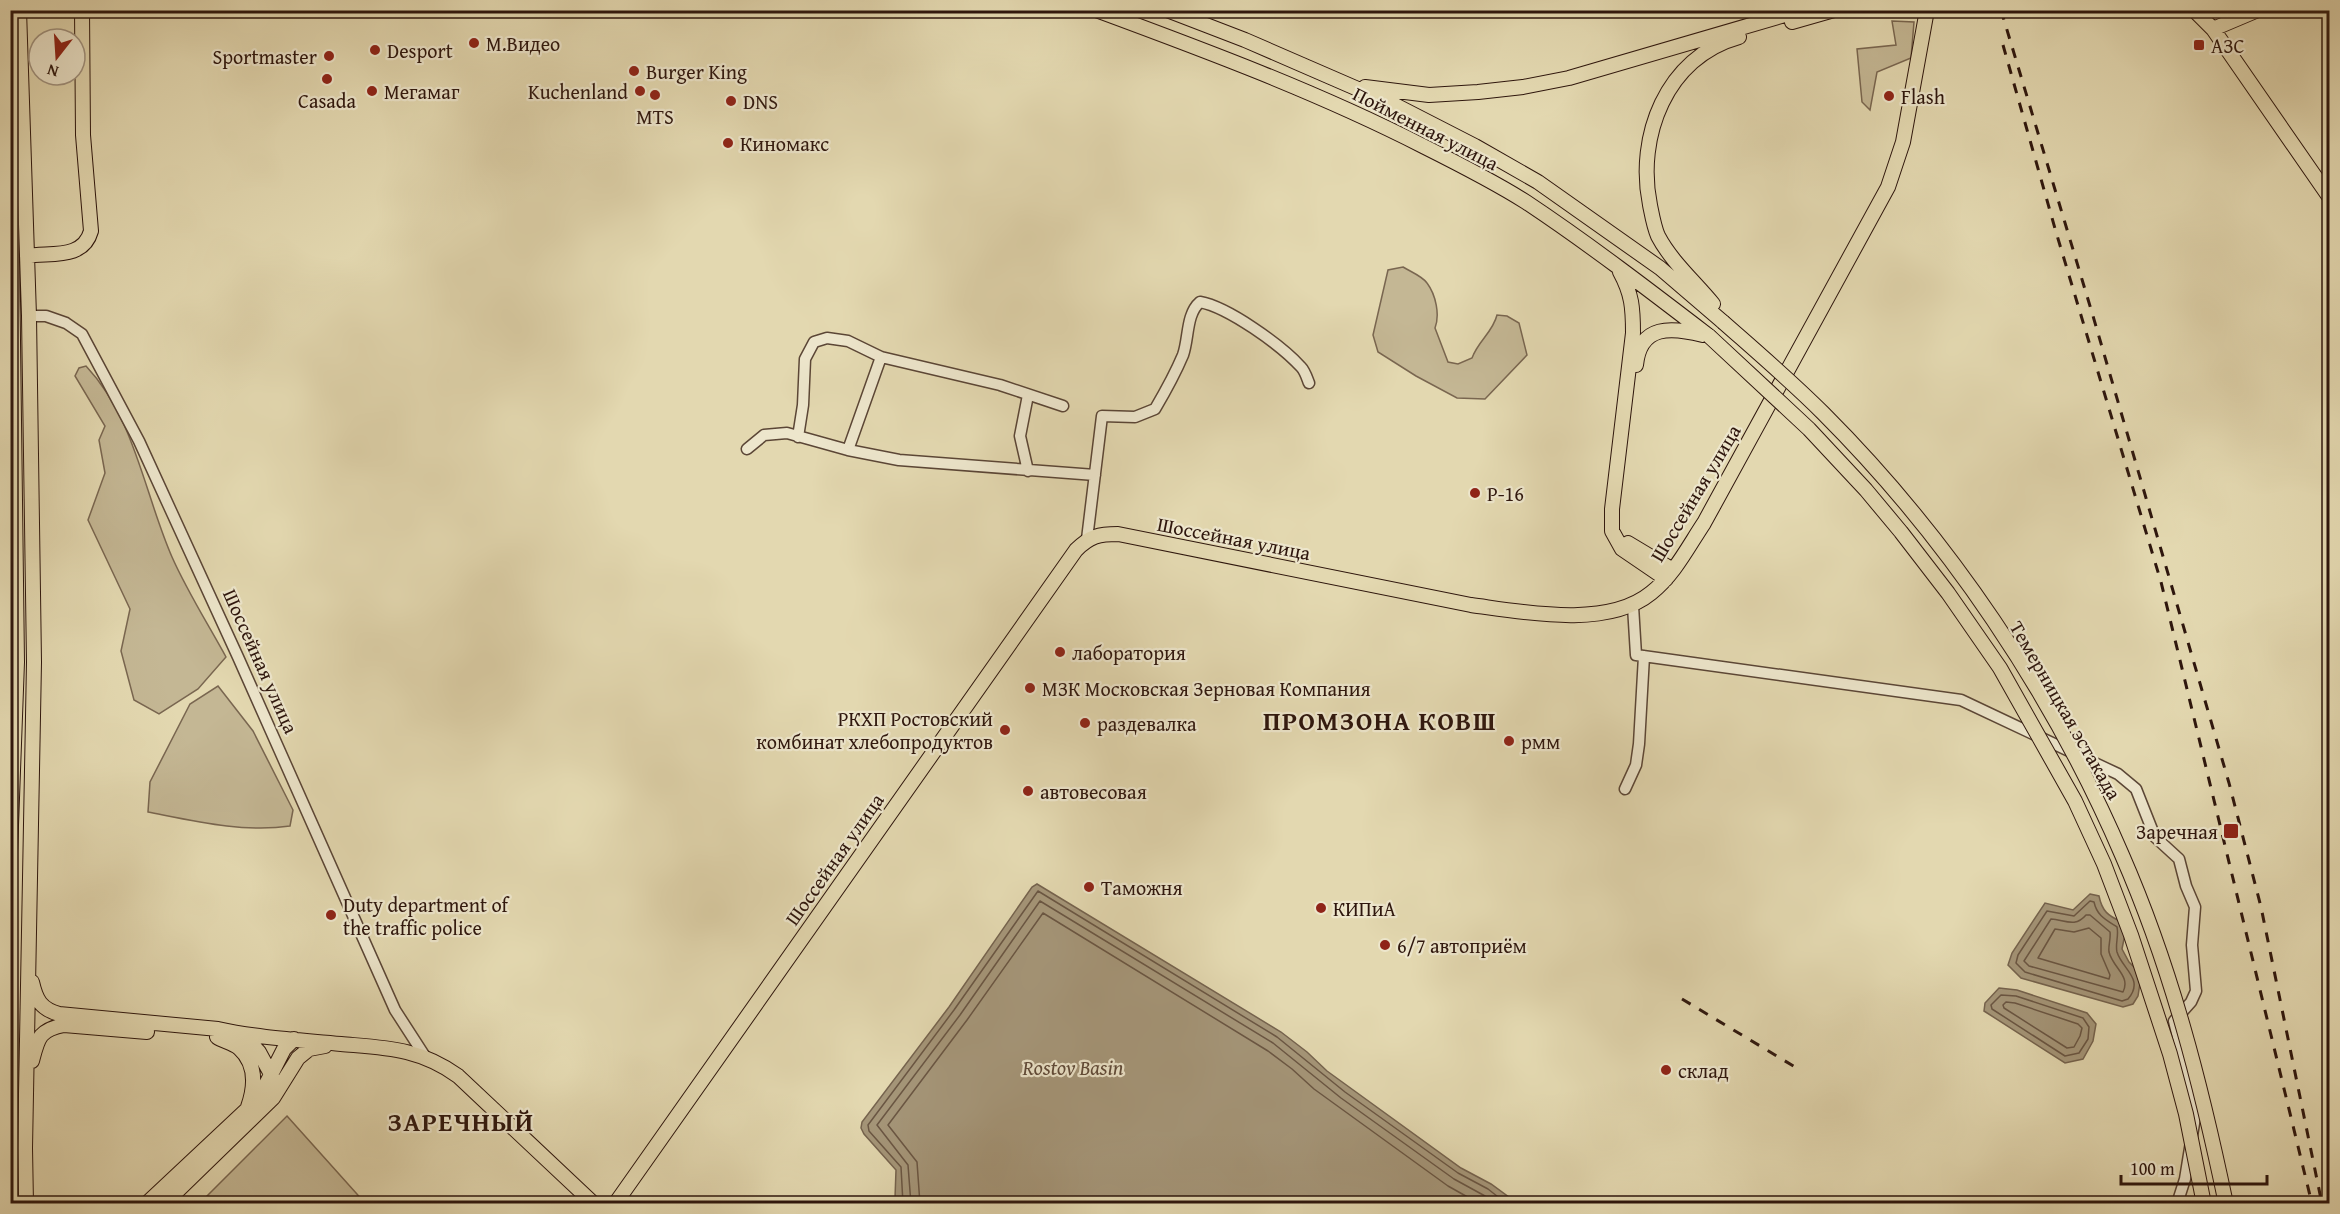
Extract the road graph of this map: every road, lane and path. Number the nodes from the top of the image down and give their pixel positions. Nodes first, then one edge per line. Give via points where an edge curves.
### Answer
1 (21, 10) edge
2 (82, 10) edge
3 (1096, 10) edge
4 (1167, 10) edge
5 (1802, 10) edge
6 (1834, 10) edge
7 (1927, 10) edge
8 (2194, 10) edge
9 (2258, 10) edge
10 (2213, 29) junction
11 (1304, 67) junction
12 (10, 100) edge
13 (11, 105) edge
14 (2330, 198) edge
15 (27, 256) junction
16 (1618, 268) junction
17 (29, 316) junction
18 (1721, 320) junction
19 (1709, 336) junction
20 (882, 357) junction
21 (1309, 383) dead end
22 (1028, 395) junction
23 (1063, 406) dead end
24 (798, 436) junction
25 (747, 449) dead end
26 (848, 450) junction
27 (1028, 471) junction
28 (1095, 475) junction
29 (1087, 539) junction
30 (1669, 575) junction
31 (1633, 606) junction
32 (1640, 656) junction
33 (1625, 789) dead end
34 (10, 852) edge
35 (28, 961) junction
36 (243, 1035) junction
37 (217, 1038) junction
38 (294, 1039) junction
39 (336, 1043) junction
40 (426, 1058) junction
41 (272, 1076) junction
42 (26, 1083) junction
43 (265, 1106) junction
44 (247, 1110) junction
45 (26, 1203) edge
46 (146, 1203) edge
47 (164, 1203) edge
48 (594, 1203) edge
49 (615, 1203) edge
50 (2177, 1203) edge
51 (2204, 1203) edge
52 (2226, 1203) edge

1 - 15 main road
2 - 15 main road via 89,238 71,253
3 - 16 main road, Пойменная улица via 1237,62 1393,131 1525,201
4 - 11 main road, Пойменная улица
5 - 11 main road via 1569,78 1523,87 1429,95 1369,88
6 - 18 main road via 1724,41 1684,71 1668,88 1656,113 1645,165 1658,235 1718,310
7 - 30 main road, Шоссейная улица via 1903,142 1888,187 1721,493
8 - 10 main road
9 - 10 main road
10 - 14 main road
11 - 18 main road, Пойменная улица via 1397,106 1538,182 1660,268
12 - 13 main road
13 - 34 main road via 17,662
15 - 17 main road
16 - 19 main road, Пойменная улица
16 - 30 main road via 1630,291 1633,333 1612,531 1622,549
17 - 35 main road via 34,662
17 - 40 street, Шоссейная улица via 66,322 82,334 139,441 395,1010
18 - 52 main road, Темерницкая эстакада, bridge via 1824,415 1880,476 1963,579 2022,666 2095,796 2123,856 2191,1050
19 - 30 main road via 1682,329 1666,330 1651,334 1637,354 1621,527 1628,543
19 - 51 main road, Темерницкая эстакада, bridge via 1809,429 1866,490 1948,593 2006,677 2074,801 2131,935 2170,1054
20 - 22 street
20 - 24 street via 848,341 827,338 814,342 805,359
20 - 26 street
21 - 28 street via 1303,368 1249,325 1213,304 1200,302 1193,308 1179,364 1155,409 1135,417 1102,416
22 - 23 street
22 - 27 street via 1020,436
24 - 25 street via 778,432 764,435
24 - 26 street
26 - 27 street via 899,460
27 - 28 street
28 - 29 street
29 - 31 main road, Шоссейная улица via 1099,534 1118,534 1459,603 1526,612 1606,612
29 - 49 main road, Шоссейная улица via 1071,556
30 - 31 main road, Шоссейная улица
31 - 32 street
32 - 33 street via 1639,744 1636,765
32 - 50 street via 1961,700 2118,774 2136,789 2155,837 2179,859 2195,907 2192,945 2196,991 2174,1021 2196,1111
35 - 36 main road via 38,1002 50,1012
35 - 42 main road
36 - 37 main road
36 - 38 main road, Шоссейная улица
36 - 41 main road via 259,1052
37 - 42 main road via 54,1027 38,1040
37 - 44 main road via 239,1048 250,1065 254,1078
38 - 39 main road, Шоссейная улица
38 - 41 main road via 284,1049
39 - 40 main road, Шоссейная улица via 396,1048
39 - 43 main road via 309,1049 298,1058
40 - 48 main road, Шоссейная улица via 458,1076
41 - 43 main road
41 - 44 main road
42 - 45 main road
43 - 47 main road
44 - 46 main road

